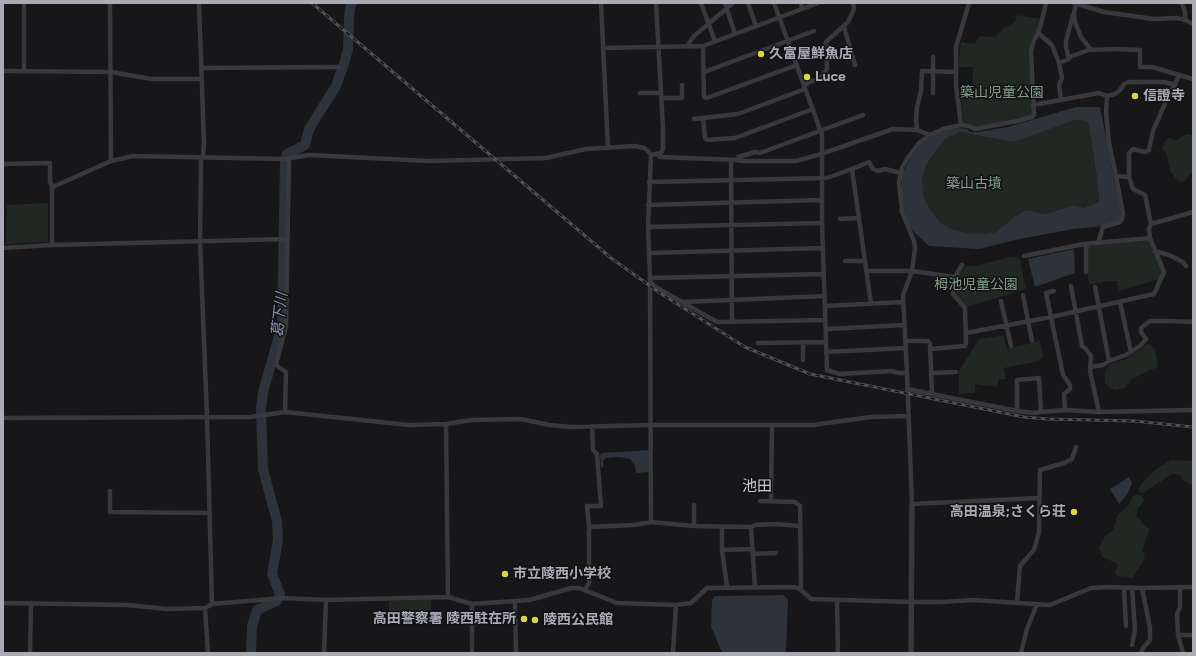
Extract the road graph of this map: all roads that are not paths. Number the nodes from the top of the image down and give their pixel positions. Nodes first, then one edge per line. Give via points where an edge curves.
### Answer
1 (24, 3) edge
2 (110, 3) edge
3 (200, 3) edge
4 (602, 3) edge
5 (656, 3) edge
6 (701, 3) edge
7 (733, 3) edge
8 (748, 3) edge
9 (774, 3) edge
10 (801, 3) edge
11 (818, 3) edge
12 (852, 3) edge
13 (969, 3) edge
14 (1046, 3) edge
15 (1075, 3) edge
16 (1182, 3) edge
17 (726, 6) edge
18 (802, 9) junction
19 (1074, 14) junction
20 (779, 17) junction
21 (1185, 20) junction
22 (708, 24) junction
23 (1193, 24) edge
24 (756, 26) junction
25 (844, 27) junction
26 (814, 31) dead end
27 (1038, 33) junction
28 (735, 34) junction
29 (715, 41) junction
30 (788, 41) junction
31 (687, 46) junction
32 (703, 46) junction
33 (659, 47) junction
34 (603, 48) junction
35 (1091, 50) junction
36 (934, 57) dead end
37 (1069, 59) junction
38 (1059, 63) junction
39 (797, 66) junction
40 (854, 66) dead end
41 (339, 67) dead end
42 (201, 68) junction
43 (24, 70) junction
44 (3, 71) edge
45 (111, 72) junction
46 (704, 72) junction
47 (934, 72) junction
48 (956, 72) junction
49 (1179, 76) junction
50 (201, 79) junction
51 (1193, 80) edge
52 (682, 85) dead end
53 (1175, 86) junction
54 (804, 87) junction
55 (640, 93) dead end
56 (661, 93) junction
57 (934, 93) dead end
58 (1107, 96) junction
59 (661, 98) junction
60 (1061, 99) junction
61 (1033, 105) junction
62 (813, 109) junction
63 (863, 115) dead end
64 (703, 118) junction
65 (694, 119) dead end
66 (961, 125) junction
67 (820, 130) junction
68 (916, 130) junction
69 (930, 135) junction
70 (608, 148) junction
71 (657, 154) junction
72 (821, 154) junction
73 (651, 155) junction
74 (202, 157) junction
75 (289, 158) junction
76 (734, 160) junction
77 (112, 161) junction
78 (3, 164) edge
79 (852, 170) junction
80 (901, 173) junction
81 (1116, 176) junction
82 (1129, 177) junction
83 (821, 178) junction
84 (731, 180) junction
85 (649, 182) junction
86 (52, 186) junction
87 (822, 200) junction
88 (731, 204) junction
89 (648, 205) junction
90 (1193, 212) edge
91 (858, 218) junction
92 (840, 219) dead end
93 (822, 223) junction
94 (1151, 224) junction
95 (731, 225) junction
96 (648, 227) junction
97 (1150, 238) junction
98 (287, 239) junction
99 (200, 242) junction
100 (1098, 243) junction
101 (1088, 244) junction
102 (52, 245) junction
103 (3, 248) edge
104 (823, 248) junction
105 (732, 251) junction
106 (1155, 251) junction
107 (648, 254) junction
108 (1024, 256) dead end
109 (845, 261) dead end
110 (864, 261) junction
111 (962, 265) dead end
112 (1186, 266) dead end
113 (866, 271) junction
114 (912, 271) junction
115 (1086, 272) dead end
116 (824, 274) junction
117 (732, 276) junction
118 (955, 277) junction
119 (650, 279) junction
120 (1071, 286) dead end
121 (1095, 287) dead end
122 (1054, 291) dead end
123 (1023, 295) dead end
124 (825, 296) junction
125 (733, 300) junction
126 (1001, 301) dead end
127 (683, 302) junction
128 (903, 302) junction
129 (1120, 302) junction
130 (871, 304) junction
131 (825, 306) junction
132 (1099, 306) junction
133 (1076, 311) junction
134 (1051, 317) junction
135 (825, 320) junction
136 (732, 321) junction
137 (1028, 321) junction
138 (1193, 322) edge
139 (904, 326) junction
140 (1006, 326) junction
141 (826, 329) junction
142 (966, 333) junction
143 (906, 341) junction
144 (1032, 341) dead end
145 (803, 342) junction
146 (826, 342) junction
147 (758, 343) dead end
148 (1011, 346) dead end
149 (906, 348) junction
150 (930, 349) junction
151 (826, 352) junction
152 (1131, 352) junction
153 (803, 360) dead end
154 (1109, 360) junction
155 (1090, 367) junction
156 (956, 372) dead end
157 (907, 373) junction
158 (932, 373) junction
159 (907, 389) junction
160 (932, 394) junction
161 (1065, 410) junction
162 (1193, 410) edge
163 (1017, 411) junction
164 (285, 412) junction
165 (1041, 412) junction
166 (1099, 412) junction
167 (908, 416) junction
168 (207, 417) junction
169 (3, 418) edge
170 (446, 424) junction
171 (651, 425) junction
172 (772, 425) junction
173 (592, 426) junction
174 (1076, 447) dead end
175 (110, 491) dead end
176 (1039, 498) junction
177 (760, 501) dead end
178 (771, 501) junction
179 (912, 504) junction
180 (694, 505) dead end
181 (210, 513) junction
182 (652, 522) junction
183 (694, 526) junction
184 (800, 526) junction
185 (589, 527) junction
186 (722, 527) junction
187 (751, 527) junction
188 (722, 550) junction
189 (753, 552) junction
190 (776, 553) dead end
191 (727, 587) junction
192 (756, 587) junction
193 (1193, 587) edge
194 (1124, 588) junction
195 (1132, 588) junction
196 (1142, 588) junction
197 (1180, 588) junction
198 (585, 590) junction
199 (801, 590) junction
200 (448, 597) junction
201 (326, 600) junction
202 (837, 600) junction
203 (515, 602) junction
204 (911, 602) junction
205 (1017, 602) junction
206 (3, 603) edge
207 (31, 603) junction
208 (212, 604) junction
209 (472, 604) junction
210 (1037, 604) junction
211 (676, 605) junction
212 (205, 608) junction
213 (1126, 626) dead end
214 (1178, 635) junction
215 (1193, 635) edge
216 (1132, 645) dead end
217 (30, 653) edge
218 (208, 653) edge
219 (324, 653) edge
220 (472, 653) edge
221 (516, 653) edge
222 (673, 653) edge
223 (838, 653) edge
224 (911, 653) edge
225 (1021, 653) edge
226 (1140, 653) edge
227 (1182, 653) edge

1 - 43 street
2 - 45 street
3 - 42 street
4 - 34 street
5 - 33 street
6 - 22 street
7 - 17 street
8 - 24 street
9 - 20 street
10 - 18 street
11 - 18 street
12 - 25 street via 854,9
13 - 48 street via 956,47
14 - 27 street
15 - 19 street
15 - 21 street via 1104,12 1154,19
16 - 21 street
17 - 22 street
17 - 28 street
18 - 20 street
19 - 35 street via 1078,31
19 - 37 street via 1066,41
20 - 24 street
20 - 30 street
21 - 23 street
22 - 29 street
22 - 31 street
24 - 28 street
25 - 40 street
25 - 54 street via 826,42 827,69 821,77
26 - 30 street
27 - 38 street via 1052,44
27 - 61 street via 1031,51
28 - 29 street
29 - 32 street
30 - 39 street
30 - 46 street
31 - 32 street
31 - 33 street
32 - 46 street
33 - 34 street
33 - 56 street
34 - 70 street
35 - 37 street
35 - 49 street via 1140,50 1140,67 1152,67
36 - 47 street
37 - 38 street
38 - 60 street via 1062,78 1059,85
39 - 46 street via 707,98 704,98
39 - 54 street
41 - 42 street
42 - 50 street
43 - 44 street
43 - 45 street
45 - 50 street via 150,79
45 - 77 street
47 - 48 street
47 - 57 street
47 - 68 street via 922,71 921,91 916,107
48 - 66 street
49 - 51 street
49 - 53 street
50 - 74 street via 204,144
52 - 59 street via 682,98
53 - 58 street via 1164,82 1128,82 1115,94
53 - 82 street via 1153,130 1149,150 1146,152 1133,149 1129,153
54 - 62 street
54 - 64 street via 738,114
55 - 56 street
56 - 59 street
58 - 60 street via 1099,93
58 - 81 street via 1109,143
59 - 71 street via 663,150
60 - 61 street
61 - 66 street via 1032,117 975,129
62 - 64 street via 735,138 707,140
62 - 67 street
63 - 67 street
64 - 65 street
66 - 69 street via 942,129
67 - 72 street
67 - 76 street
68 - 69 street
68 - 72 street via 893,129
69 - 80 street via 912,152
70 - 73 street via 635,146 644,148
70 - 75 street via 586,149 546,158 430,161 309,154
71 - 73 street
71 - 76 street via 660,157
72 - 76 street via 796,161
72 - 83 street
73 - 85 street
74 - 75 street
74 - 77 street via 133,156
74 - 99 street
75 - 98 street
76 - 84 street
77 - 86 street
78 - 86 street via 50,163
79 - 80 street via 869,162 873,169 878,171
79 - 83 street
79 - 91 street
80 - 114 street via 902,212 915,248
81 - 82 street
81 - 100 street via 1122,219 1103,227
82 - 94 street via 1133,189 1145,195
83 - 84 street
83 - 87 street
84 - 85 street
84 - 88 street
85 - 89 street
86 - 102 street
87 - 88 street
87 - 93 street
88 - 89 street
88 - 95 street
89 - 96 street
90 - 94 street
91 - 92 street
91 - 110 street
93 - 95 street
93 - 104 street
94 - 97 street
95 - 96 street
95 - 105 street
96 - 107 street
97 - 100 street
97 - 106 street
98 - 99 street
98 - 164 street via 286,326 276,365 286,372
99 - 102 street
99 - 168 street
100 - 101 street
101 - 108 street
101 - 115 street
102 - 103 street
104 - 105 street
104 - 116 street
105 - 107 street
105 - 117 street
106 - 112 street via 1170,255
106 - 129 street via 1164,274 1154,294
107 - 119 street
109 - 110 street
110 - 113 street
111 - 118 street
113 - 114 street
113 - 130 street
114 - 118 street
114 - 128 street via 905,286
116 - 117 street
116 - 124 street
117 - 119 street
117 - 125 street
118 - 142 street via 953,294 965,308
119 - 127 street via 654,286
119 - 171 street
120 - 133 street
121 - 132 street
122 - 134 street via 1046,293
123 - 137 street
124 - 125 street
124 - 131 street
125 - 127 street
125 - 136 street
126 - 140 street
127 - 136 street via 717,322
128 - 130 street
128 - 139 street
129 - 132 street
129 - 152 street
130 - 131 street
131 - 135 street
132 - 133 street
132 - 154 street
133 - 134 street
133 - 155 street via 1082,346 1091,356
134 - 137 street
134 - 161 street via 1063,375 1070,385 1070,389 1064,394
135 - 136 street
135 - 141 street
137 - 140 street
137 - 144 street
138 - 152 street via 1150,322 1141,328 1146,339
139 - 141 street
139 - 143 street
140 - 142 street
140 - 148 street
141 - 146 street
142 - 150 street via 965,346
143 - 149 street
143 - 150 street via 928,341
145 - 146 street
145 - 147 street
145 - 153 street
146 - 151 street
149 - 151 street
149 - 157 street
150 - 158 street
151 - 157 street via 827,370 840,374 892,371
152 - 154 street
154 - 155 street via 1103,365
155 - 166 street
156 - 158 street
157 - 159 street
158 - 160 street
159 - 160 street
159 - 167 street
160 - 163 street
161 - 165 street
161 - 166 street
162 - 166 street
163 - 165 street
163 - 165 street via 1017,380 1039,378
164 - 168 street via 250,417
164 - 170 street via 409,425
167 - 172 street via 871,417 813,425
167 - 179 street
168 - 169 street
168 - 181 street
170 - 173 street via 471,420 520,419 570,427
170 - 200 street
171 - 172 street
171 - 173 street
171 - 182 street
172 - 178 street
173 - 185 street via 601,506 587,506
174 - 176 street via 1072,459 1040,470
175 - 181 street via 110,512
176 - 179 street
176 - 205 street via 1039,532 1034,550 1020,566
177 - 178 street
178 - 184 street via 795,502 800,506
179 - 204 street
180 - 183 street
181 - 208 street
182 - 183 street
182 - 185 street
183 - 186 street
184 - 187 street
184 - 199 street
185 - 198 street via 589,582
186 - 187 street
186 - 188 street
187 - 189 street
188 - 189 street
188 - 191 street
189 - 190 street
189 - 192 street
191 - 192 street
191 - 211 street via 707,588 691,603
192 - 199 street via 795,587
193 - 197 street
194 - 195 street
194 - 210 street via 1091,588 1050,605
194 - 213 street
195 - 196 street
195 - 216 street via 1135,630
196 - 197 street
196 - 226 street via 1150,640
197 - 214 street
198 - 203 street via 571,588 544,597
198 - 211 street via 618,603
199 - 202 street via 811,599
200 - 201 street
200 - 209 street
201 - 208 street via 274,598
201 - 219 street
202 - 204 street
202 - 223 street
203 - 209 street
203 - 221 street
204 - 205 street
204 - 224 street
205 - 210 street
206 - 207 street
207 - 212 street via 167,609
207 - 217 street
208 - 212 street
209 - 220 street
210 - 225 street
211 - 222 street
212 - 218 street
214 - 215 street
214 - 227 street

